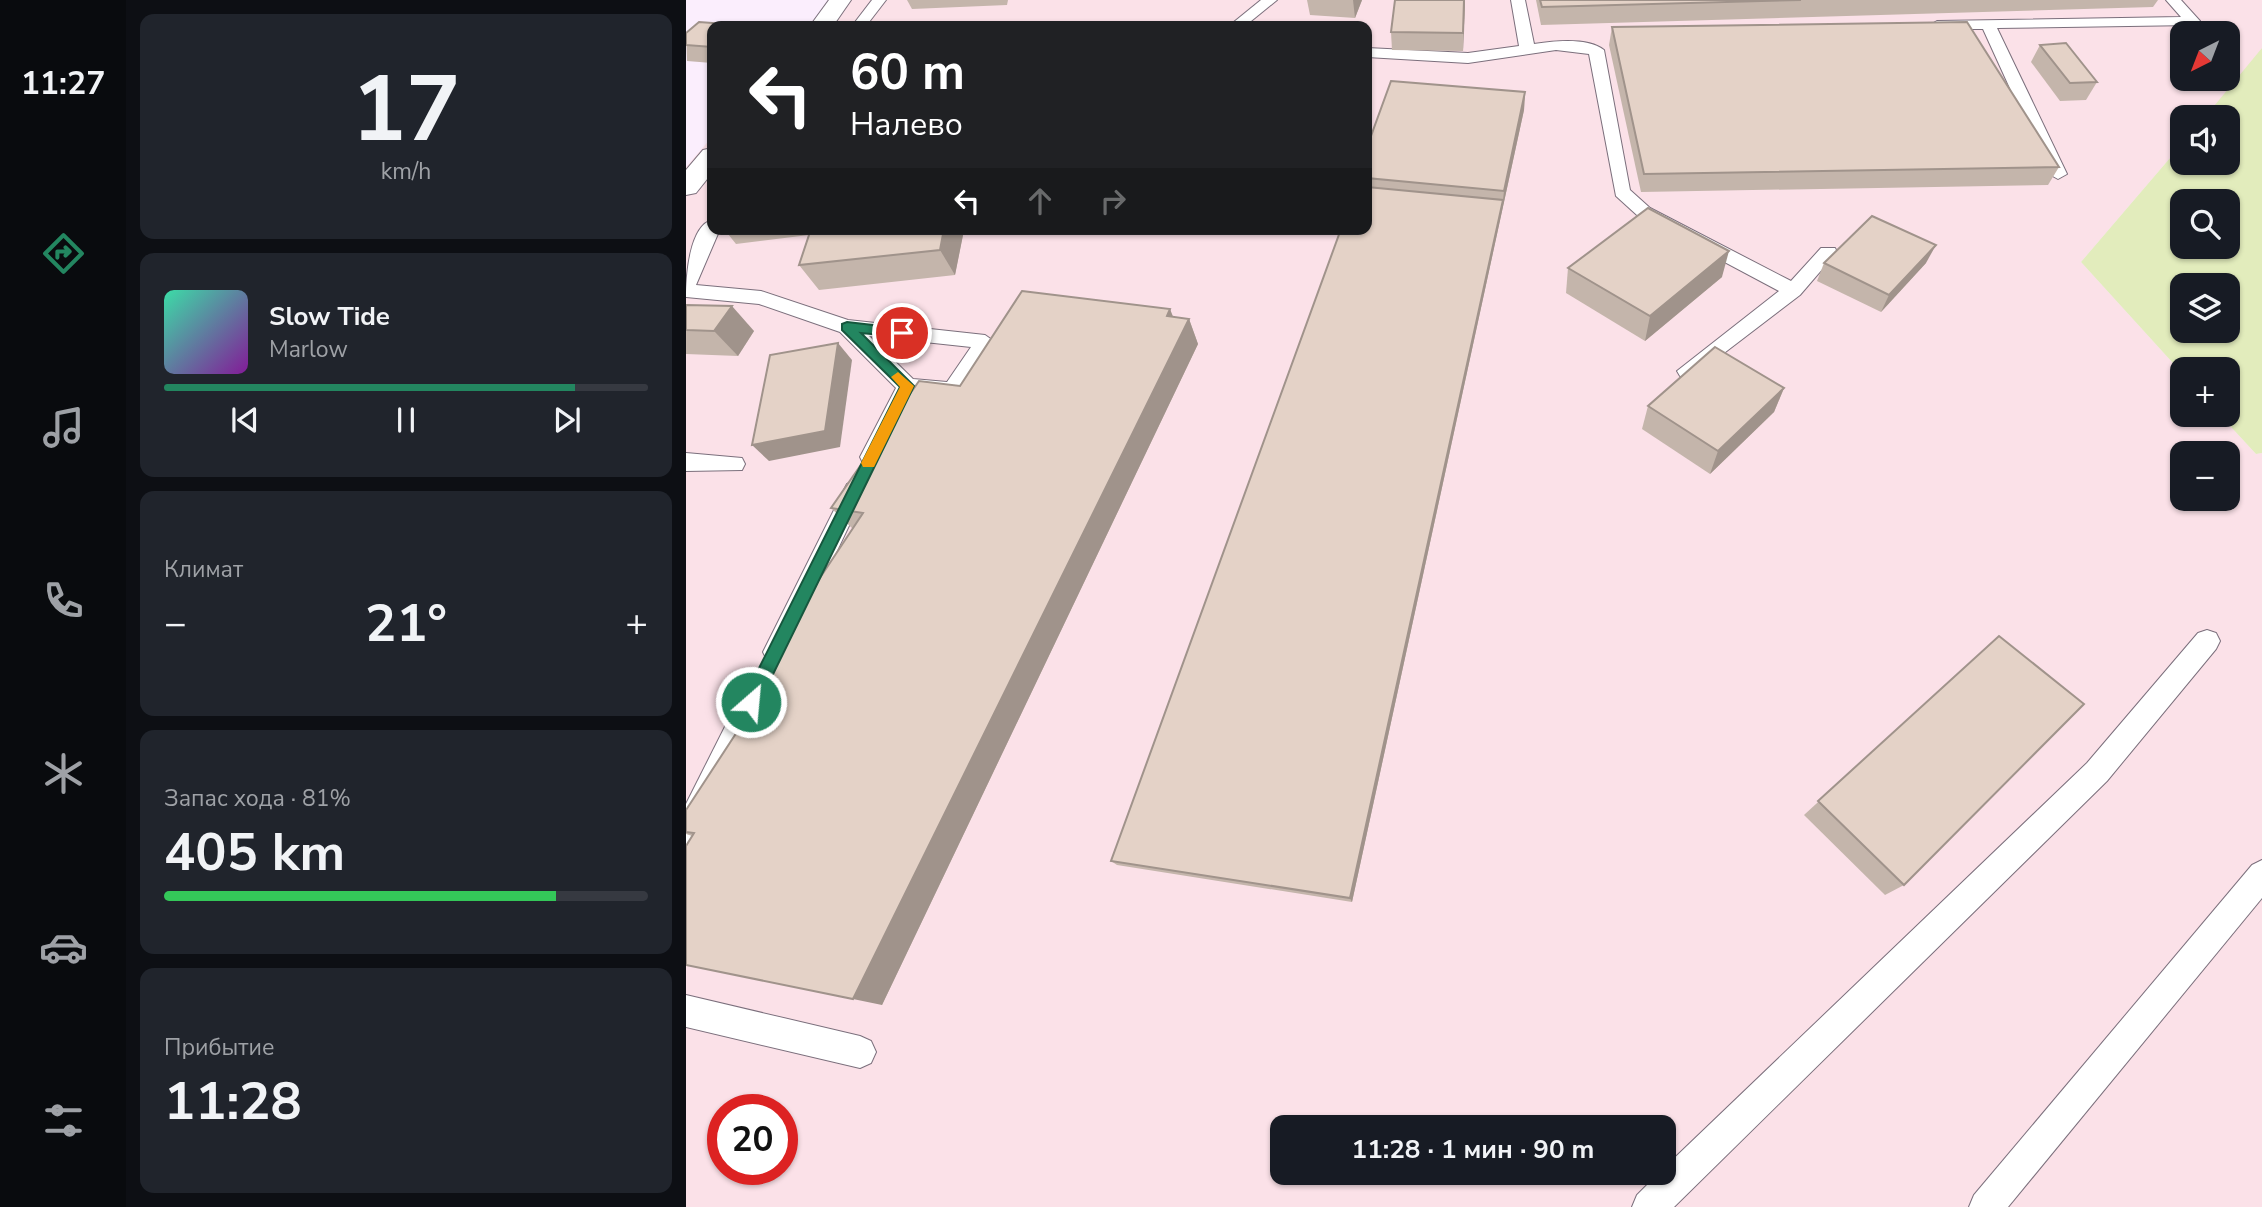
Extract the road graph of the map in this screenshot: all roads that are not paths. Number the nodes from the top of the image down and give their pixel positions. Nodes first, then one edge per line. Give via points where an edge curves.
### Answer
1 (840, 0) edge
2 (879, 0) edge
3 (1270, 0) edge
4 (1518, 0) edge
5 (2173, 0) edge
6 (825, 21) edge
7 (863, 21) edge
8 (1243, 21) edge
9 (1988, 24) junction
10 (1919, 25) edge
11 (1606, 35) dead end
12 (1556, 45) junction
13 (1527, 49) junction
14 (1372, 53) edge
15 (707, 162) edge
16 (2059, 174) edge
17 (686, 187) edge
18 (708, 235) edge
19 (1828, 252) dead end
20 (686, 288) edge
21 (1793, 290) junction
22 (847, 327) junction
23 (1688, 371) edge
24 (907, 386) junction
25 (686, 462) edge
26 (734, 464) dead end
27 (2207, 641) dead end
28 (686, 834) edge
29 (2262, 875) edge
30 (686, 1011) edge
31 (860, 1052) dead end
32 (1649, 1207) edge
33 (1986, 1207) edge

1 - 6 street
2 - 7 lane
3 - 8 lane
4 - 13 lane
5 - 9 lane via 2193,21
9 - 10 lane
9 - 16 lane
11 - 12 lane
12 - 13 lane
12 - 21 lane via 1596,50 1622,192 1644,212
13 - 14 lane via 1468,58
15 - 17 street
18 - 20 lane
19 - 21 lane
20 - 22 lane via 761,298
21 - 23 lane
22 - 24 lane
22 - 24 lane via 985,342 953,390
24 - 28 lane
25 - 26 lane
27 - 32 lane via 2097,772
29 - 33 lane
30 - 31 lane

